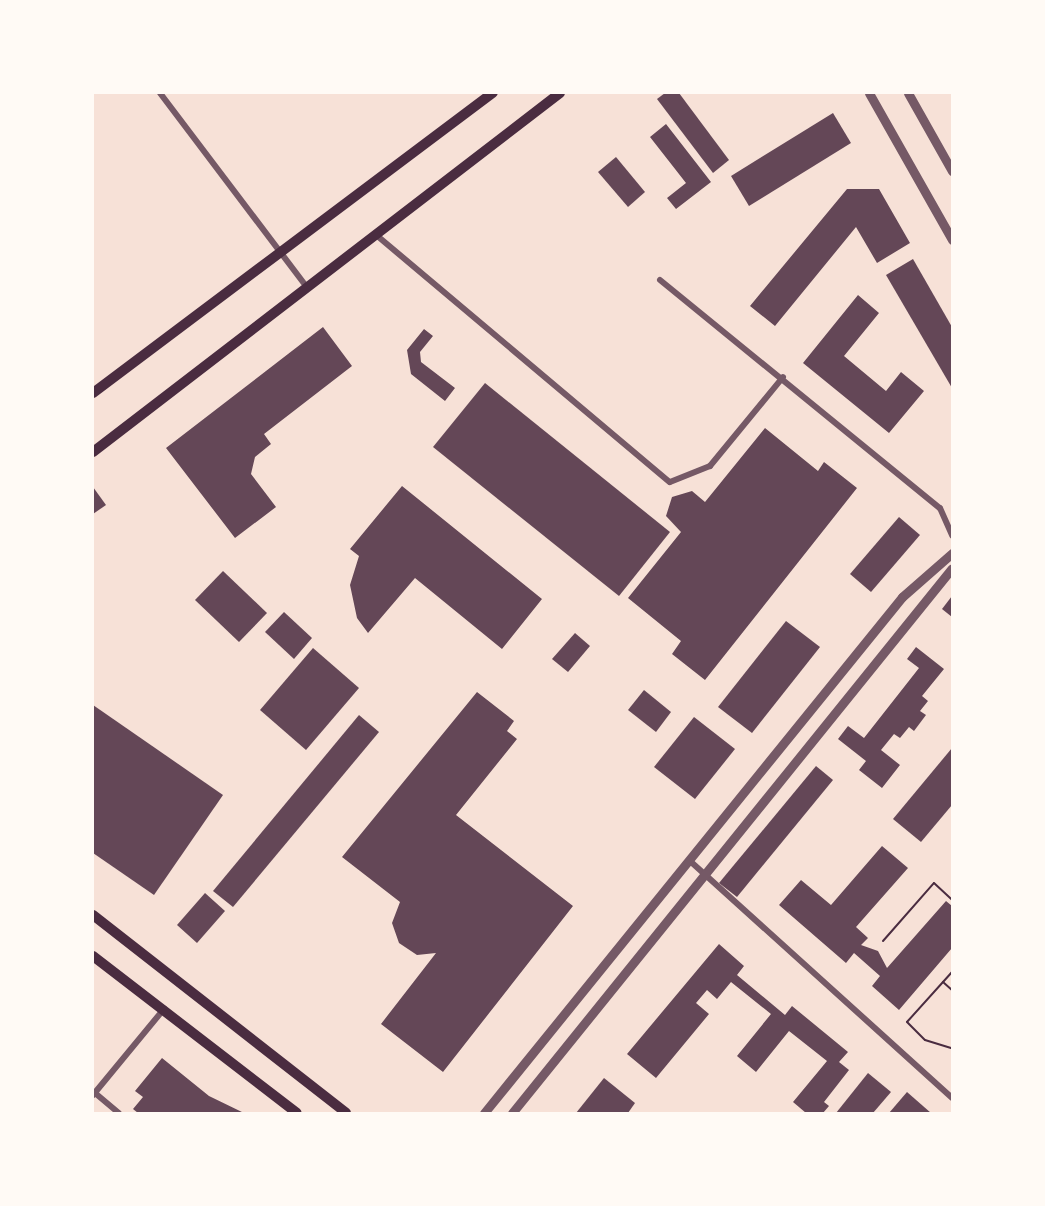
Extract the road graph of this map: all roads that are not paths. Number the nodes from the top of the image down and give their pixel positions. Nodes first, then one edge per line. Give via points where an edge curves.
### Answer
1 (160, 93) edge
2 (493, 93) edge
3 (560, 93) edge
4 (869, 93) edge
5 (908, 93) edge
6 (952, 171) edge
7 (374, 234) junction
8 (952, 240) edge
9 (282, 252) junction
10 (660, 280) dead end
11 (306, 286) junction
12 (783, 377) junction
13 (93, 393) edge
14 (93, 452) edge
15 (952, 535) edge
16 (952, 553) edge
17 (952, 568) edge
18 (690, 861) junction
19 (705, 875) junction
20 (93, 915) edge
21 (93, 956) edge
22 (164, 1009) junction
23 (94, 1094) edge
24 (952, 1098) edge
25 (118, 1113) edge
26 (297, 1113) edge
27 (346, 1113) edge
28 (484, 1113) edge
29 (512, 1113) edge

1 - 9 street
2 - 9 main road
3 - 7 main road
4 - 8 street
5 - 6 street
7 - 11 main road
7 - 12 street via 670,482 710,466
9 - 11 street
9 - 13 main road
10 - 12 street
11 - 14 main road
12 - 15 street via 940,508
16 - 18 street via 902,597
17 - 19 street
18 - 19 street
18 - 28 street
19 - 24 street
19 - 29 street
20 - 27 main road
21 - 22 main road
22 - 23 street
22 - 26 main road
23 - 25 street

